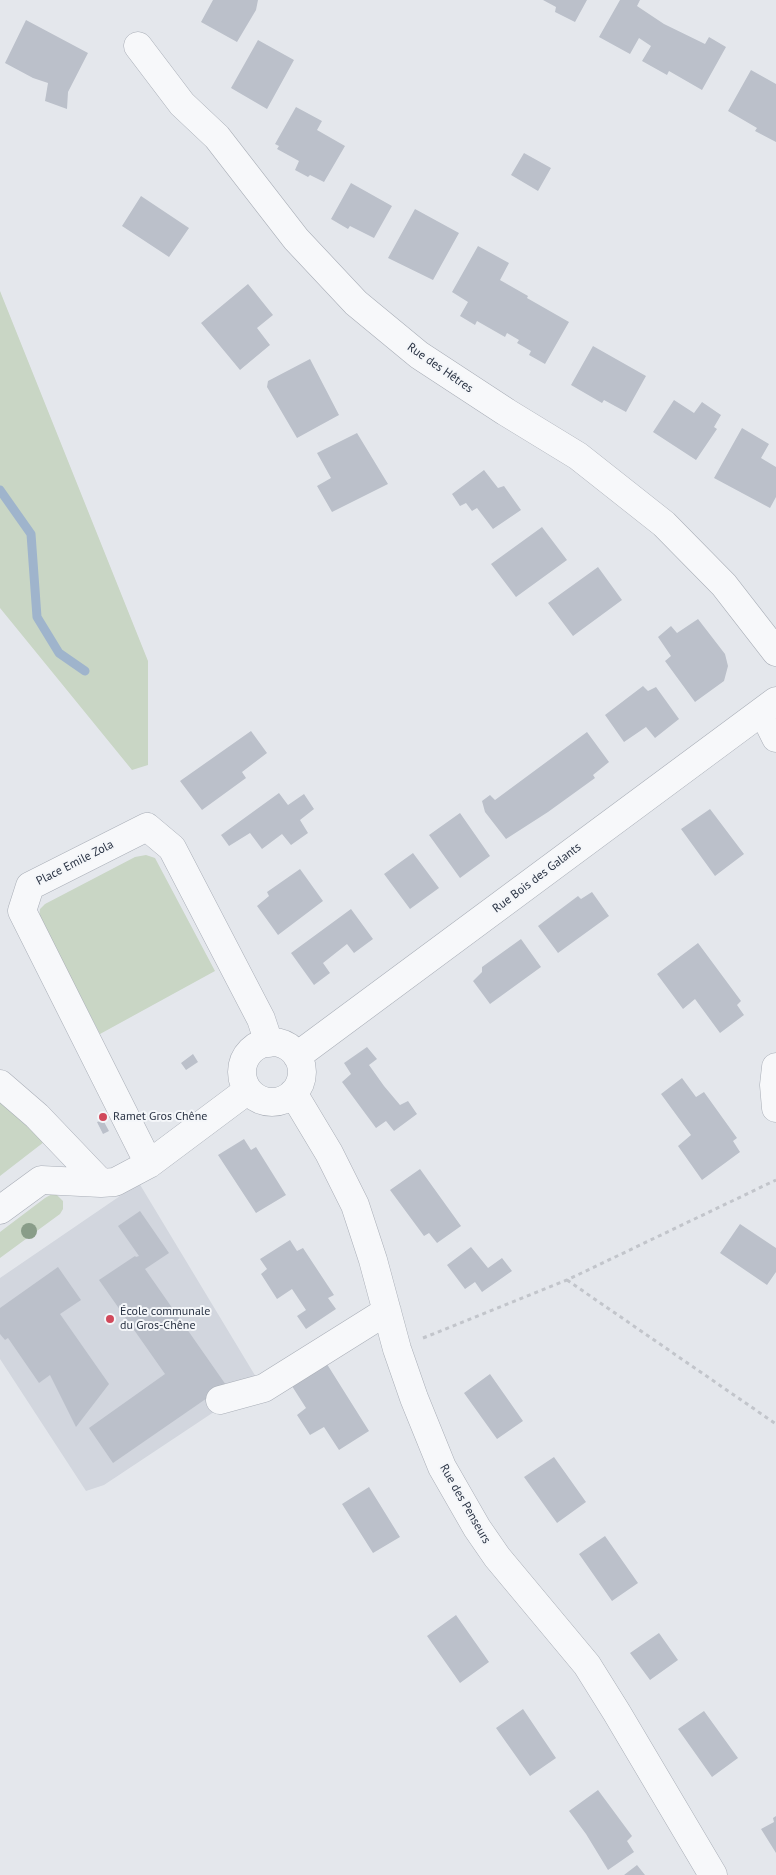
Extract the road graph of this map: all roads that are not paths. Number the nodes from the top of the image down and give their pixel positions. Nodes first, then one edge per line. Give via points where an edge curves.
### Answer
1 (138, 46) dead end
2 (776, 652) edge
3 (769, 706) edge
4 (776, 738) edge
5 (269, 1043) junction
6 (297, 1056) junction
7 (776, 1066) edge
8 (0, 1084) edge
9 (248, 1090) junction
10 (293, 1094) junction
11 (776, 1108) edge
12 (149, 1164) junction
13 (102, 1183) junction
14 (0, 1210) edge
15 (387, 1311) junction
16 (220, 1400) dead end
17 (713, 1875) edge

1 - 2 street, Rue des Hêtres via 182,104 217,137 296,239 356,303 419,355 578,456 656,518 724,585
3 - 4 street
3 - 6 street, Rue Bois des Galants
5 - 6 street via 285,1045
5 - 9 street via 253,1050 243,1064 242,1073
5 - 12 street, Place Emile Zola via 260,1019 172,848 147,827 30,886 22,911
6 - 10 street via 301,1079
7 - 11 street
8 - 13 street via 37,1116
9 - 10 street via 255,1097 270,1102
9 - 12 street
10 - 15 street, Rue des Penseurs via 329,1153 355,1205
12 - 13 street via 115,1182
13 - 14 street via 41,1180
15 - 16 street via 264,1388
15 - 17 street, Rue des Penseurs via 414,1398 442,1467 477,1528 497,1557 587,1665

